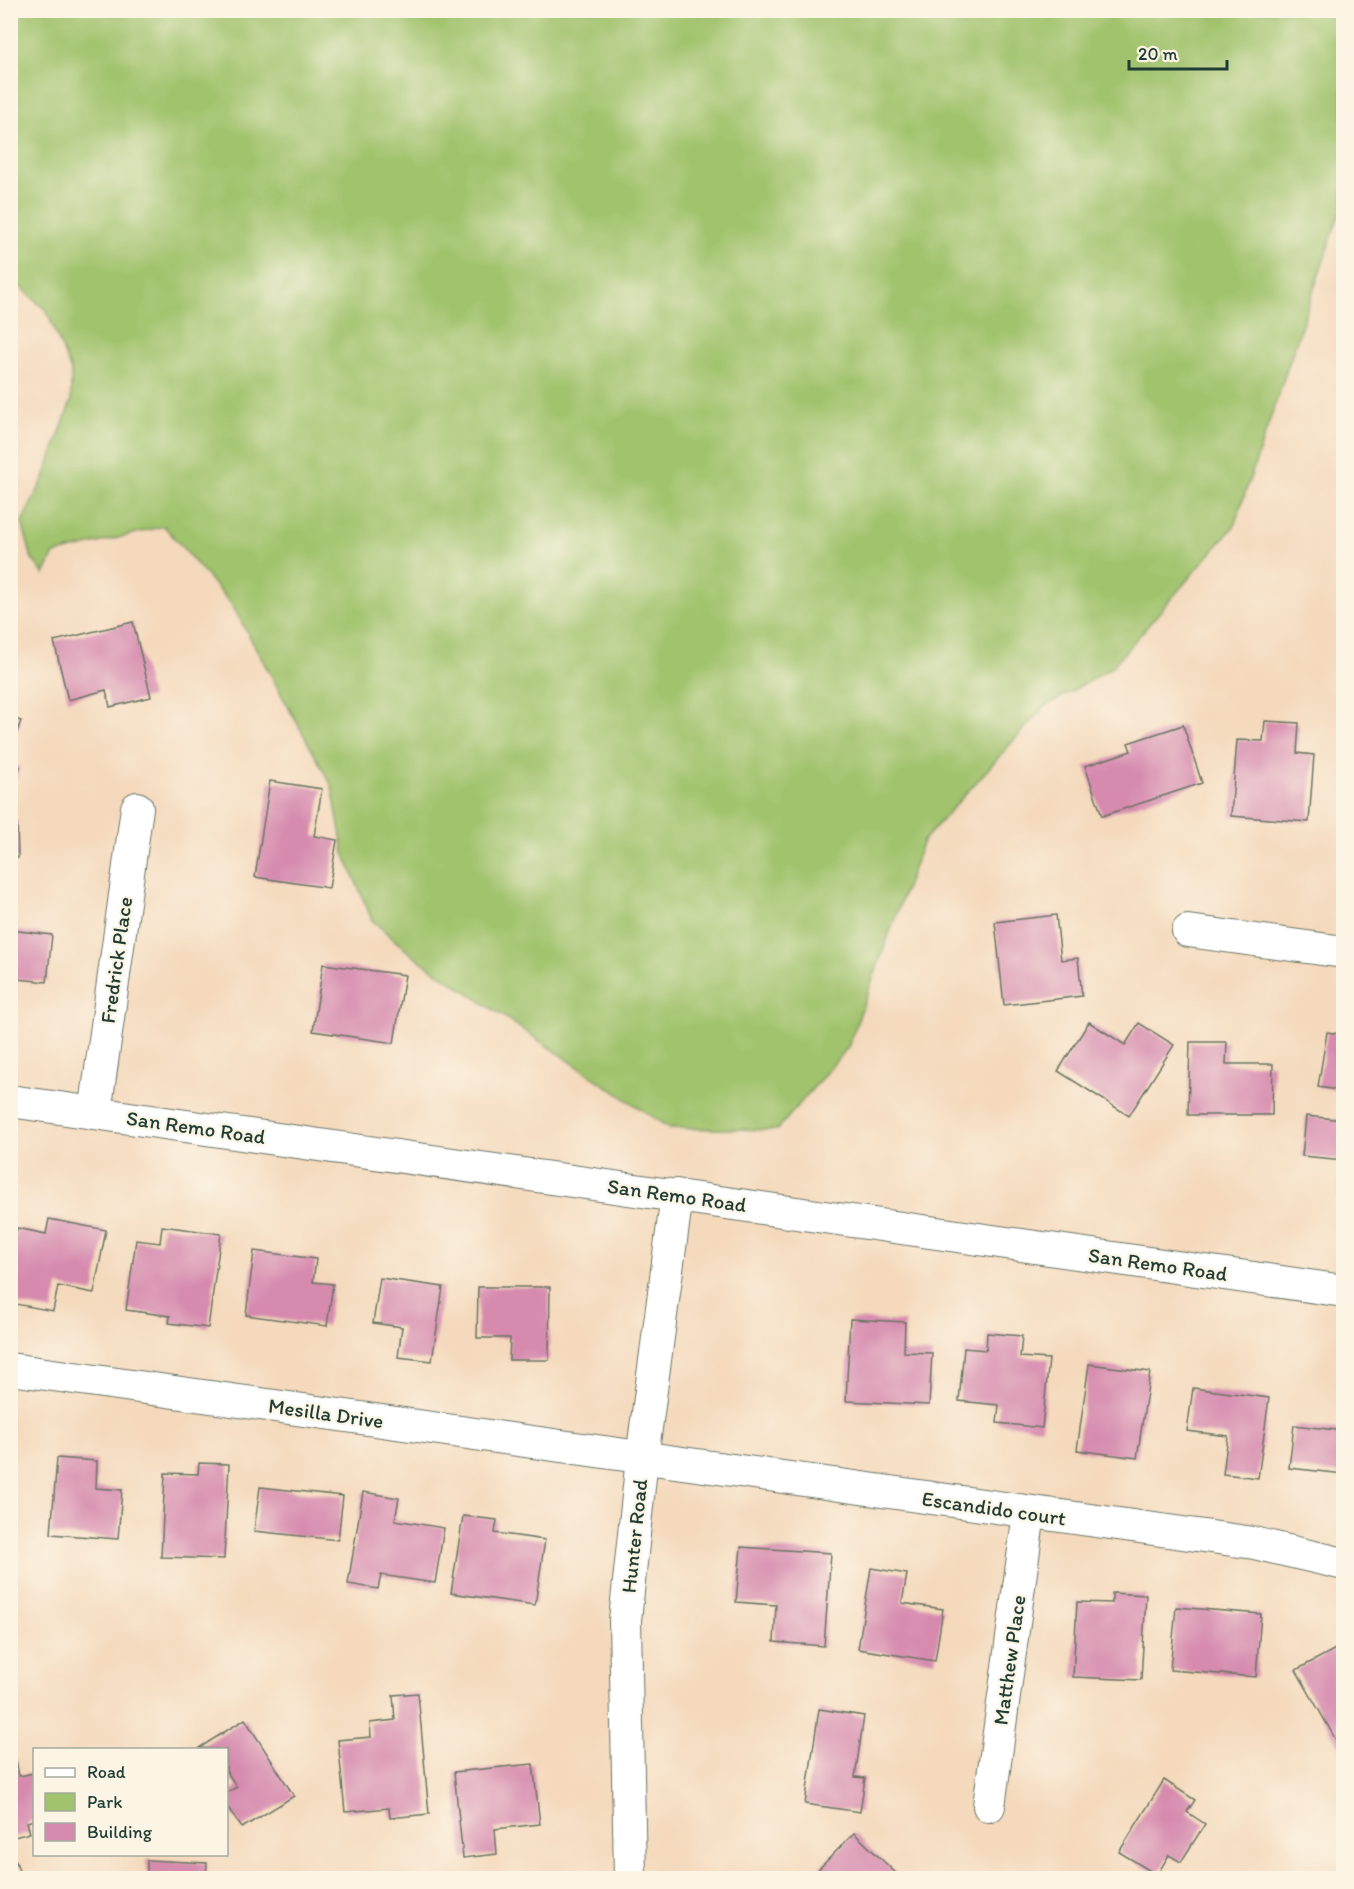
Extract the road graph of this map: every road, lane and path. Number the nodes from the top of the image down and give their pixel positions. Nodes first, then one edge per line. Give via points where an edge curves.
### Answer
1 (137, 808) dead end
2 (1188, 931) dead end
3 (1344, 952) edge
4 (10, 1101) edge
5 (95, 1113) junction
6 (677, 1195) junction
7 (1344, 1290) edge
8 (10, 1369) edge
9 (642, 1458) junction
10 (1029, 1513) junction
11 (1344, 1564) edge
12 (989, 1806) dead end
13 (630, 1878) edge

1 - 5 street, Fredrick Place
2 - 3 street
4 - 5 street, San Remo Road
5 - 6 street, San Remo Road
6 - 7 street, San Remo Road
6 - 9 street, Hunter Road
8 - 9 street, Mesilla Drive
9 - 10 street, Escandido court
9 - 13 street, Hunter Road via 625,1620
10 - 11 street, Escandido court via 1254,1543
10 - 12 street, Matthew Place

